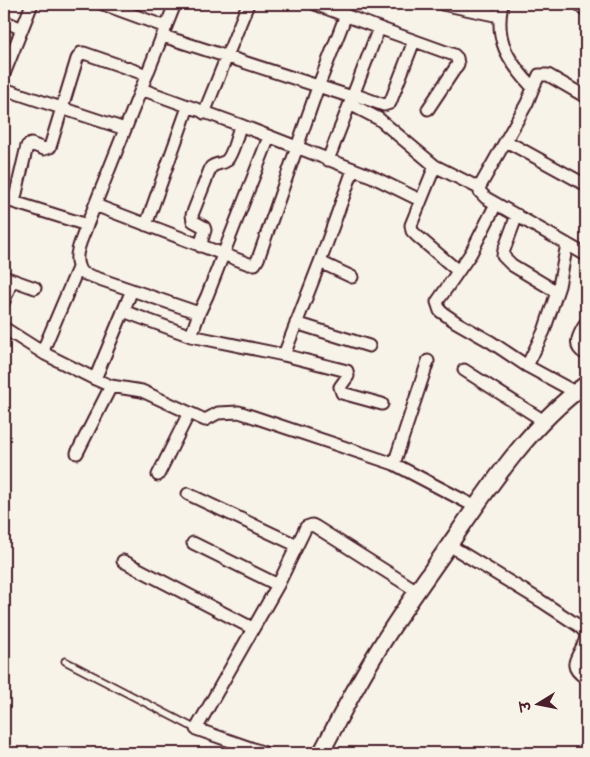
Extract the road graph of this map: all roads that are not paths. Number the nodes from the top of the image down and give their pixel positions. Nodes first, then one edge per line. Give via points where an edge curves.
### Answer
1 (32, 4) edge
2 (105, 4) edge
3 (175, 4) edge
4 (248, 4) edge
5 (315, 4) edge
6 (442, 4) edge
7 (502, 4) edge
8 (580, 4) edge
9 (333, 7) edge
10 (586, 10) edge
11 (346, 15) junction
12 (500, 16) junction
13 (4, 21) edge
14 (378, 28) junction
15 (22, 29) junction
16 (165, 31) junction
17 (414, 41) junction
18 (227, 57) junction
19 (4, 74) edge
20 (147, 75) junction
21 (318, 87) junction
22 (533, 88) junction
23 (4, 89) edge
24 (141, 90) junction
25 (586, 97) edge
26 (352, 98) junction
27 (188, 107) junction
28 (63, 108) junction
29 (428, 109) dead end
30 (204, 113) junction
31 (240, 125) junction
32 (125, 129) junction
33 (269, 137) junction
34 (506, 141) junction
35 (296, 148) junction
36 (328, 160) junction
37 (435, 166) junction
38 (353, 170) junction
39 (586, 185) edge
40 (479, 188) junction
41 (9, 200) edge
42 (420, 200) junction
43 (496, 204) junction
44 (95, 205) junction
45 (516, 215) junction
46 (87, 225) junction
47 (146, 225) junction
48 (567, 244) junction
49 (200, 246) junction
50 (223, 254) junction
51 (586, 255) edge
52 (320, 262) junction
53 (78, 268) junction
54 (458, 271) junction
55 (352, 277) dead end
56 (8, 278) edge
57 (35, 288) dead end
58 (132, 290) junction
59 (557, 292) junction
60 (4, 301) edge
61 (123, 311) junction
62 (199, 313) junction
63 (296, 323) junction
64 (586, 323) edge
65 (4, 328) edge
66 (191, 336) junction
67 (369, 346) dead end
68 (45, 354) junction
69 (586, 354) edge
70 (284, 355) junction
71 (428, 361) dead end
72 (526, 366) junction
73 (464, 370) dead end
74 (95, 379) junction
75 (111, 386) junction
76 (581, 388) edge
77 (382, 404) dead end
78 (189, 413) junction
79 (544, 421) junction
80 (77, 454) dead end
81 (394, 464) junction
82 (158, 475) dead end
83 (188, 494) dead end
84 (476, 507) junction
85 (193, 543) dead end
86 (296, 545) junction
87 (450, 545) junction
88 (124, 561) dead end
89 (278, 585) junction
90 (417, 591) junction
91 (252, 628) junction
92 (65, 661) dead end
93 (586, 678) edge
94 (196, 729) junction
95 (265, 753) edge
96 (320, 753) edge

1 - 15 street
2 - 16 street
3 - 16 street
4 - 18 street
5 - 9 street
6 - 12 street
7 - 12 street
8 - 10 street
9 - 11 street
11 - 14 street
11 - 21 street
12 - 22 street via 502,43 507,57
13 - 15 street
14 - 17 street
14 - 26 street
15 - 19 street
16 - 18 street
16 - 20 street
17 - 26 street via 390,103 384,105
17 - 29 street via 454,55 458,62
18 - 21 street
18 - 30 street
20 - 24 street
20 - 28 street via 81,53
21 - 26 street
21 - 35 street
22 - 25 street via 539,75 544,74
22 - 34 street
23 - 28 street
24 - 27 street
24 - 32 street
26 - 36 street
26 - 37 street
27 - 30 street
27 - 47 street
28 - 32 street
28 - 41 street via 50,147 27,146
30 - 31 street
31 - 33 street
31 - 49 street via 229,158 211,167 192,215 193,222 204,227
32 - 44 street
33 - 35 street
33 - 50 street
34 - 39 street
34 - 40 street
35 - 36 street
35 - 50 street via 255,264
36 - 38 street
37 - 40 street
37 - 42 street
38 - 42 street
38 - 52 street
40 - 43 street
41 - 46 street
42 - 54 street via 412,231
43 - 45 street
43 - 54 street
44 - 46 street
44 - 47 street
45 - 48 street
45 - 59 street via 503,256
46 - 53 street via 76,258
47 - 49 street
48 - 51 street
48 - 59 street
49 - 50 street
50 - 62 street
52 - 55 street
52 - 63 street
53 - 58 street via 82,273
53 - 68 street via 44,348
54 - 72 street via 437,302 440,310
56 - 57 street
56 - 60 street
58 - 61 street
58 - 62 street
59 - 72 street via 544,331
61 - 66 street
61 - 74 street
62 - 66 street
63 - 67 street
63 - 70 street
64 - 69 street via 577,347
65 - 68 street
66 - 70 street
68 - 74 street
70 - 77 street via 347,371 348,376 340,387 342,393
71 - 81 street
72 - 76 street
73 - 79 street
74 - 75 street
75 - 78 street via 142,391
75 - 80 street
76 - 79 main road
78 - 81 street via 205,420 218,413 239,412
78 - 82 street
79 - 84 main road via 517,450
81 - 84 street
83 - 86 street
84 - 87 main road
85 - 89 street
86 - 89 street
86 - 90 street via 306,527 316,526
87 - 90 main road
87 - 93 street via 580,626 586,637 574,661 579,674
88 - 91 street
89 - 91 street
90 - 96 main road via 365,670
91 - 94 street
92 - 94 lane
94 - 95 street

